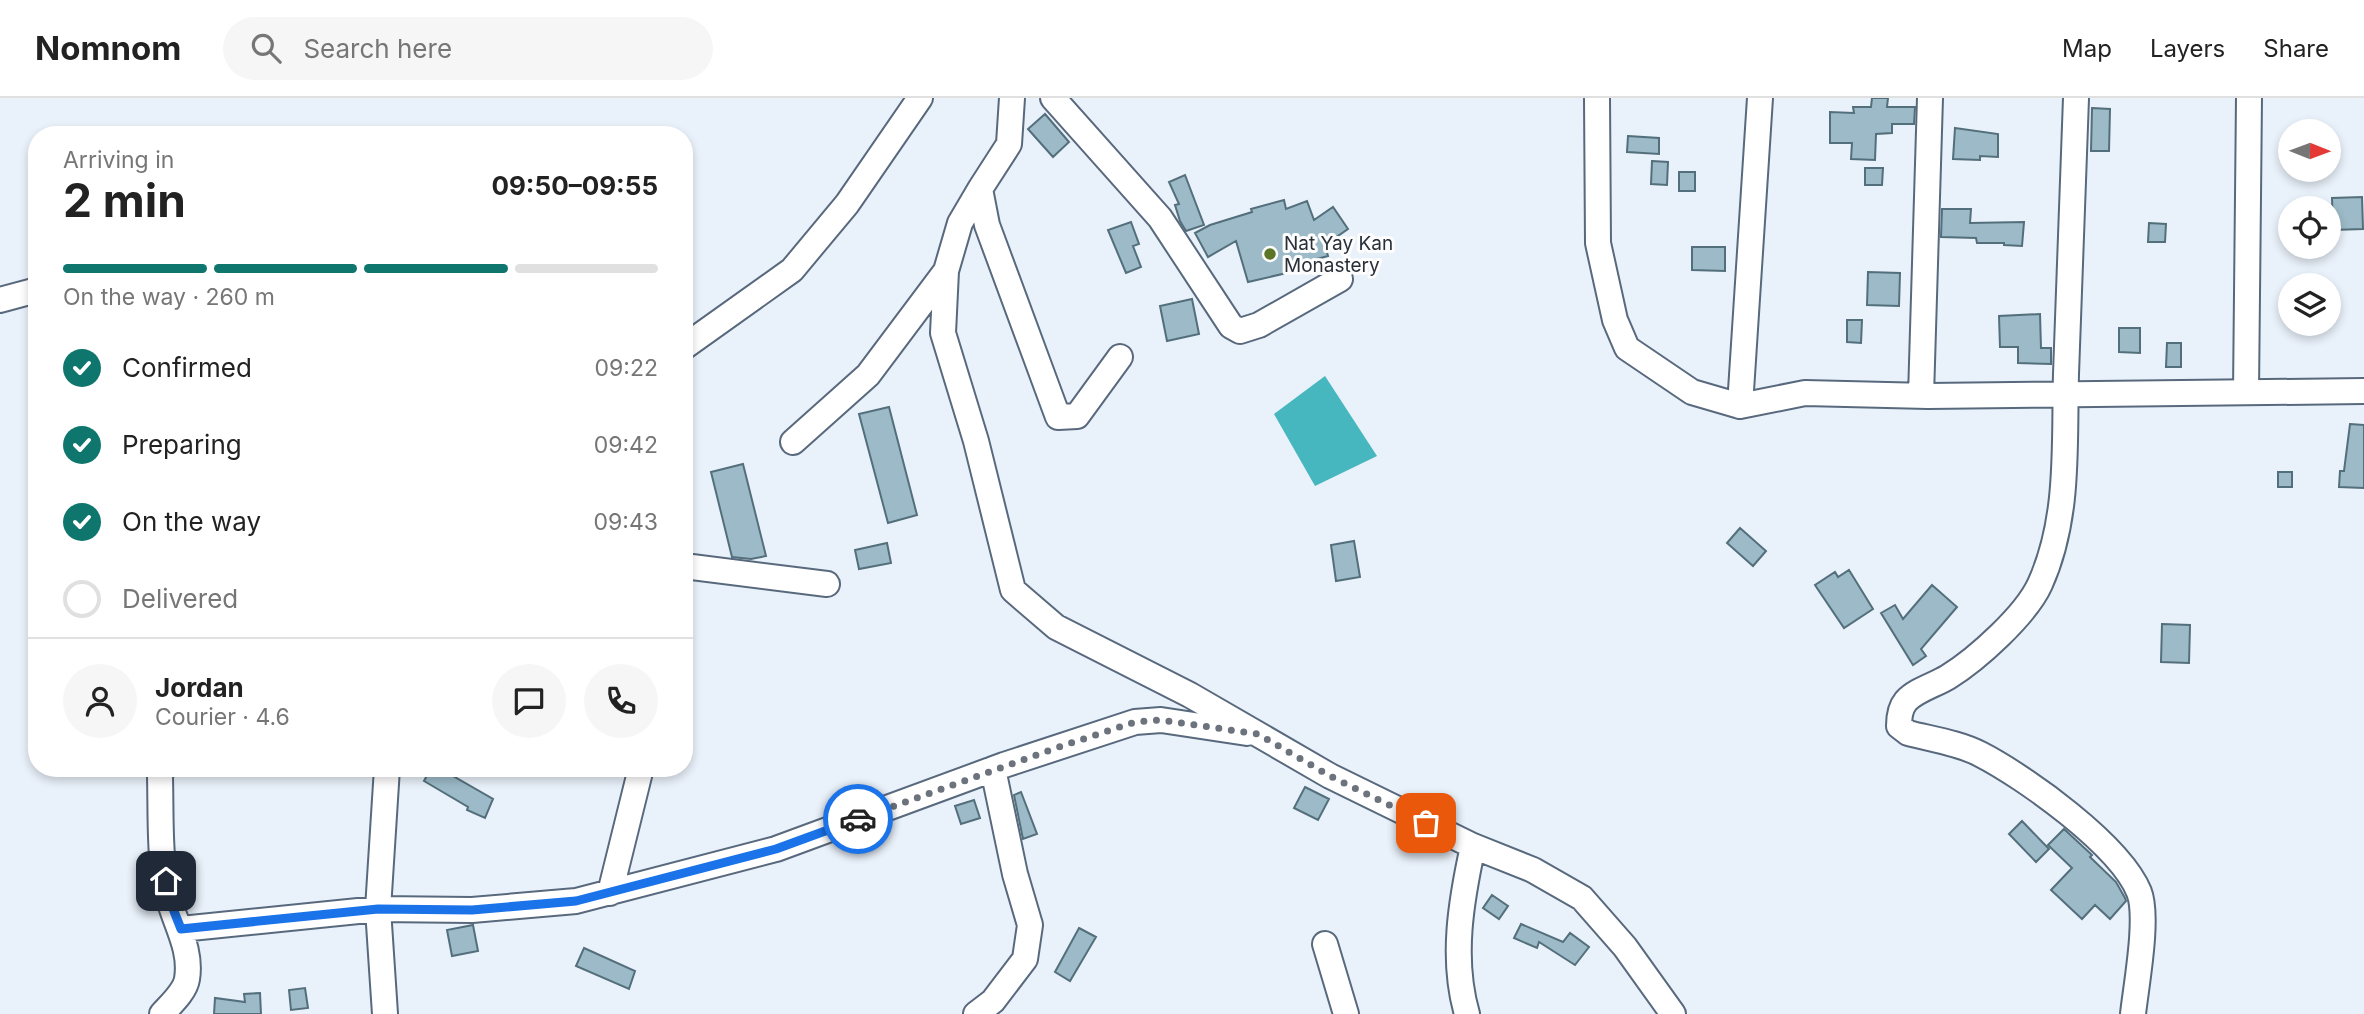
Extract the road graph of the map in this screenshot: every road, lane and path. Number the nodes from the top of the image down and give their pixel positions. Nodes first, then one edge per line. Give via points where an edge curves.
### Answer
1 (920, 98) edge
2 (1012, 98) edge
3 (1053, 98) edge
4 (1597, 98) edge
5 (1760, 98) edge
6 (1930, 98) edge
7 (2076, 98) edge
8 (2249, 98) edge
9 (980, 189) junction
10 (946, 271) junction
11 (1340, 279) dead end
12 (28, 292) edge
13 (0, 300) edge
14 (693, 341) edge
15 (1120, 357) dead end
16 (2364, 391) edge
17 (2246, 393) junction
18 (2065, 395) junction
19 (1921, 396) junction
20 (1740, 406) junction
21 (793, 442) dead end
22 (693, 567) edge
23 (827, 584) dead end
24 (1258, 734) junction
25 (993, 769) junction
26 (160, 777) edge
27 (386, 777) edge
28 (639, 777) edge
29 (1473, 846) junction
30 (610, 893) junction
31 (378, 909) junction
32 (181, 929) junction
33 (1325, 944) dead end
34 (162, 1014) edge
35 (385, 1014) edge
36 (976, 1014) edge
37 (1346, 1014) edge
38 (1467, 1014) edge
39 (1673, 1014) edge
40 (2133, 1014) edge

1 - 14 street via 847,204 792,270
2 - 9 street via 1009,144
3 - 11 street via 1160,219 1231,326 1240,331 1259,326
4 - 20 street via 1598,243 1615,320 1627,348 1692,392
5 - 20 street
6 - 19 street
7 - 18 street
8 - 17 street
9 - 10 street via 960,223
9 - 15 street via 987,225 1058,417 1077,416
10 - 21 street via 868,375
10 - 24 street via 943,333 1013,590 1056,627
12 - 13 street
16 - 17 street
17 - 18 street
18 - 19 street
18 - 40 street via 2065,475 2055,542 2040,585 1984,651 1908,699 1899,726 1908,733 1979,753 2089,830 2122,861 2140,894
19 - 20 street via 1805,393
22 - 23 street
24 - 25 street via 1161,720 1135,722
24 - 29 street via 1330,776
25 - 30 street via 776,849
25 - 36 street via 1030,925 1025,959
26 - 32 street via 167,886
27 - 31 street
28 - 30 street
29 - 38 street via 1460,906 1460,989
29 - 39 street via 1533,870 1582,898 1625,947
30 - 31 street via 576,901 472,910
31 - 32 street
31 - 35 street
32 - 34 street via 187,983
33 - 37 street

